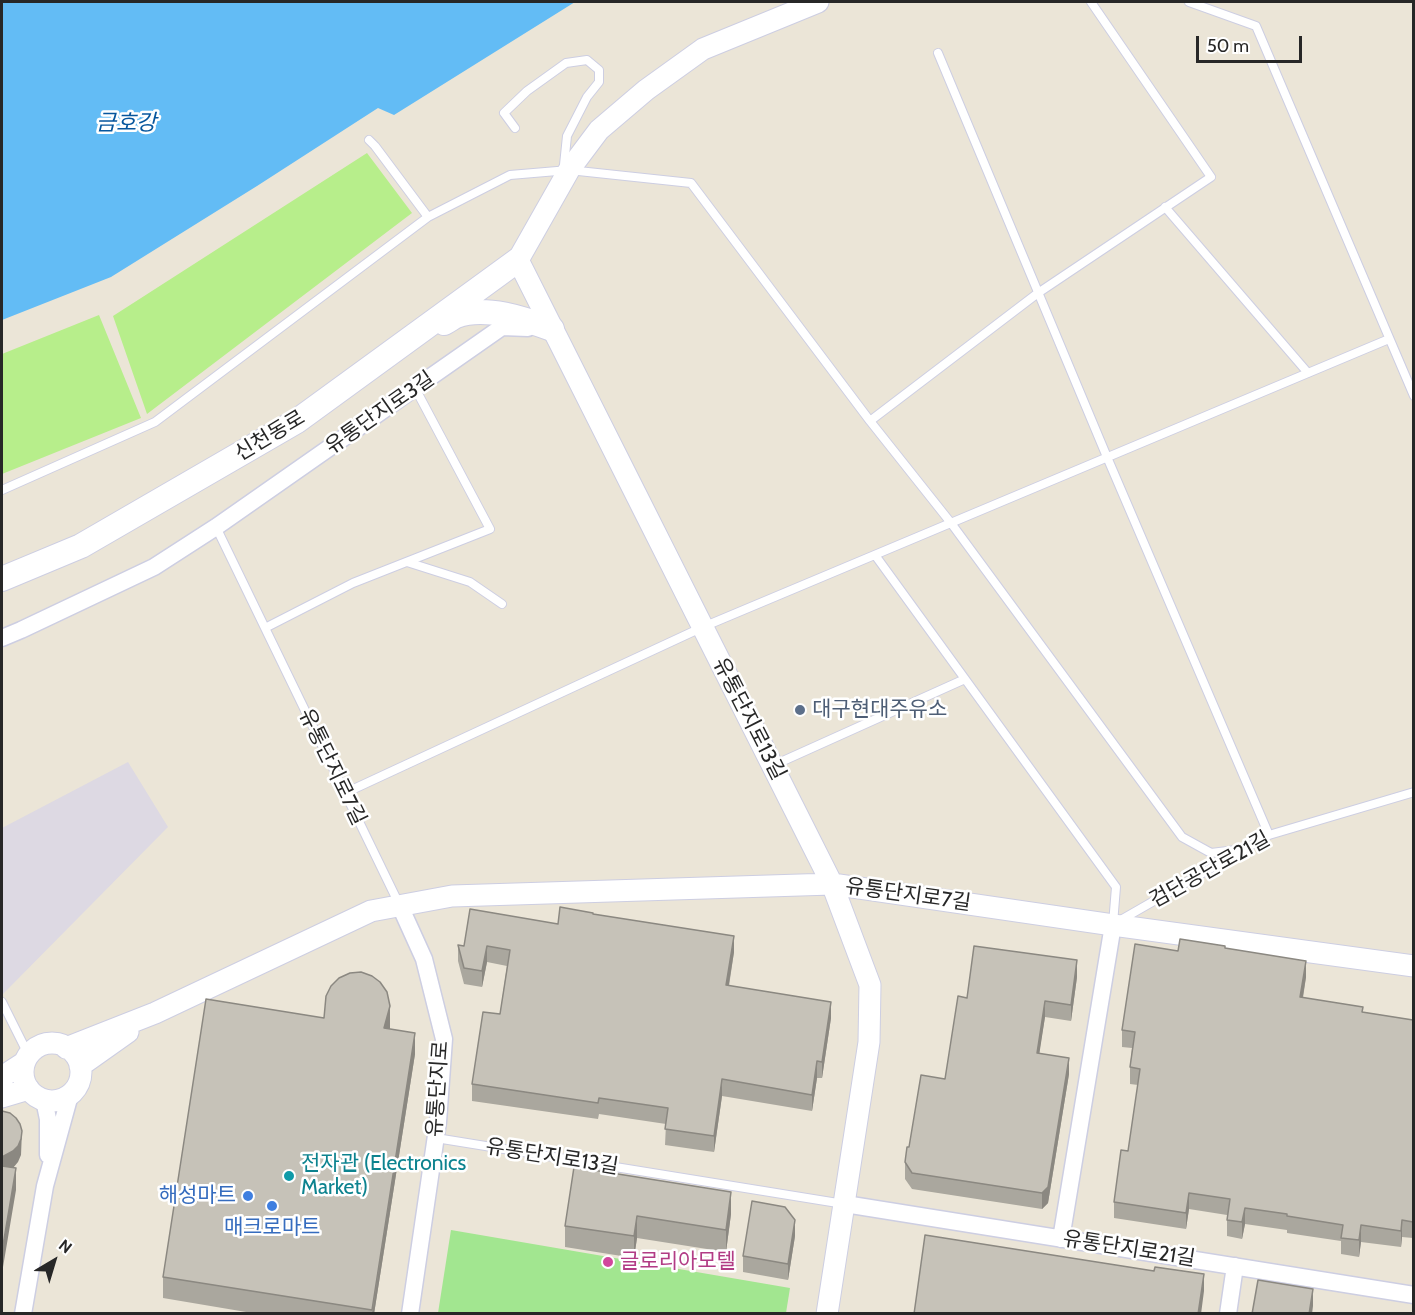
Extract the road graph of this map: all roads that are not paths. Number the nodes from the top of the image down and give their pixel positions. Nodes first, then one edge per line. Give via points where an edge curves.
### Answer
1 (818, 2) edge
2 (1090, 2) edge
3 (1189, 2) edge
4 (938, 53) dead end
5 (514, 128) dead end
6 (369, 140) dead end
7 (569, 170) junction
8 (1165, 207) junction
9 (428, 218) junction
10 (518, 260) junction
11 (1038, 293) junction
12 (552, 329) junction
13 (1389, 339) junction
14 (399, 346) junction
15 (1308, 373) junction
16 (415, 388) junction
17 (1413, 396) edge
18 (870, 421) junction
19 (1107, 457) junction
20 (2, 490) edge
21 (951, 523) junction
22 (216, 527) junction
23 (875, 555) junction
24 (407, 562) junction
25 (2, 579) edge
26 (502, 604) dead end
27 (703, 627) junction
28 (265, 628) junction
29 (2, 638) edge
30 (965, 679) junction
31 (772, 766) junction
32 (1413, 792) edge
33 (345, 793) junction
34 (1269, 835) junction
35 (1244, 849) junction
36 (832, 884) junction
37 (400, 906) junction
38 (1113, 924) junction
39 (1413, 966) edge
40 (2, 1002) edge
41 (155, 1013) junction
42 (66, 1048) junction
43 (27, 1059) junction
44 (80, 1066) junction
45 (2, 1077) edge
46 (36, 1095) junction
47 (70, 1095) junction
48 (2, 1097) edge
49 (436, 1138) junction
50 (45, 1186) junction
51 (845, 1204) junction
52 (1061, 1239) junction
53 (1235, 1266) junction
54 (1413, 1295) edge
55 (23, 1314) edge
56 (410, 1314) edge
57 (827, 1314) edge
58 (1228, 1314) edge

1 - 7 street via 703,49 599,130
2 - 8 lane via 1210,177
3 - 13 lane via 1256,26
4 - 11 lane
5 - 7 lane via 504,112 566,63 587,60 599,70 599,82 567,136 564,165
6 - 9 lane
7 - 9 lane via 510,175
7 - 10 street
7 - 18 lane via 691,183
8 - 11 lane
8 - 15 lane
9 - 20 lane via 155,422
10 - 12 street, 유통단지로13길
10 - 14 main road, 신천동로
11 - 18 lane
11 - 19 lane
12 - 14 main road via 523,318 484,312 457,315
12 - 16 street, 유통단지로3길 via 502,327
12 - 27 street, 유통단지로13길
13 - 15 lane
13 - 17 lane
14 - 25 main road, 신천동로 via 297,421 81,546
15 - 19 lane
16 - 22 street, 유통단지로3길
16 - 24 lane via 490,529
18 - 21 lane
19 - 21 lane
19 - 34 lane
21 - 23 lane
21 - 35 lane via 1182,837 1211,853
22 - 28 lane
22 - 29 street, 유통단지로3길 via 154,567
23 - 27 lane
23 - 30 lane
24 - 26 lane via 470,582
24 - 28 lane via 353,583
27 - 31 street, 유통단지로13길
27 - 33 lane
28 - 33 lane, 유통단지로7길
30 - 31 lane
30 - 38 lane via 1116,887
31 - 36 street, 유통단지로13길
32 - 34 lane, 검단공단로21길
33 - 37 lane, 유통단지로7길
34 - 35 lane, 검단공단로21길
35 - 38 lane, 검단공단로21길
36 - 37 street, 유통단지로7길 via 452,896
36 - 38 street, 유통단지로7길
36 - 51 street, 유통단지로13길 via 870,985 869,1042
37 - 41 street, 유통단지로7길 via 371,911
37 - 49 street, 유통단지로 via 424,959 444,1039
38 - 39 street, 유통단지로7길
38 - 52 street
40 - 43 lane
41 - 42 street
41 - 44 street
42 - 43 street via 40,1046
42 - 44 street
43 - 45 street
43 - 46 street via 23,1078
44 - 47 street via 79,1082
46 - 47 street via 50,1101
46 - 48 street
46 - 50 street via 48,1119
47 - 50 street
49 - 51 lane, 유통단지로13길
49 - 56 street, 유통단지로
50 - 55 street
51 - 52 street, 유통단지로21길
51 - 57 street, 유통단지로13길
52 - 53 street, 유통단지로21길
53 - 54 street, 유통단지로21길
53 - 58 street

